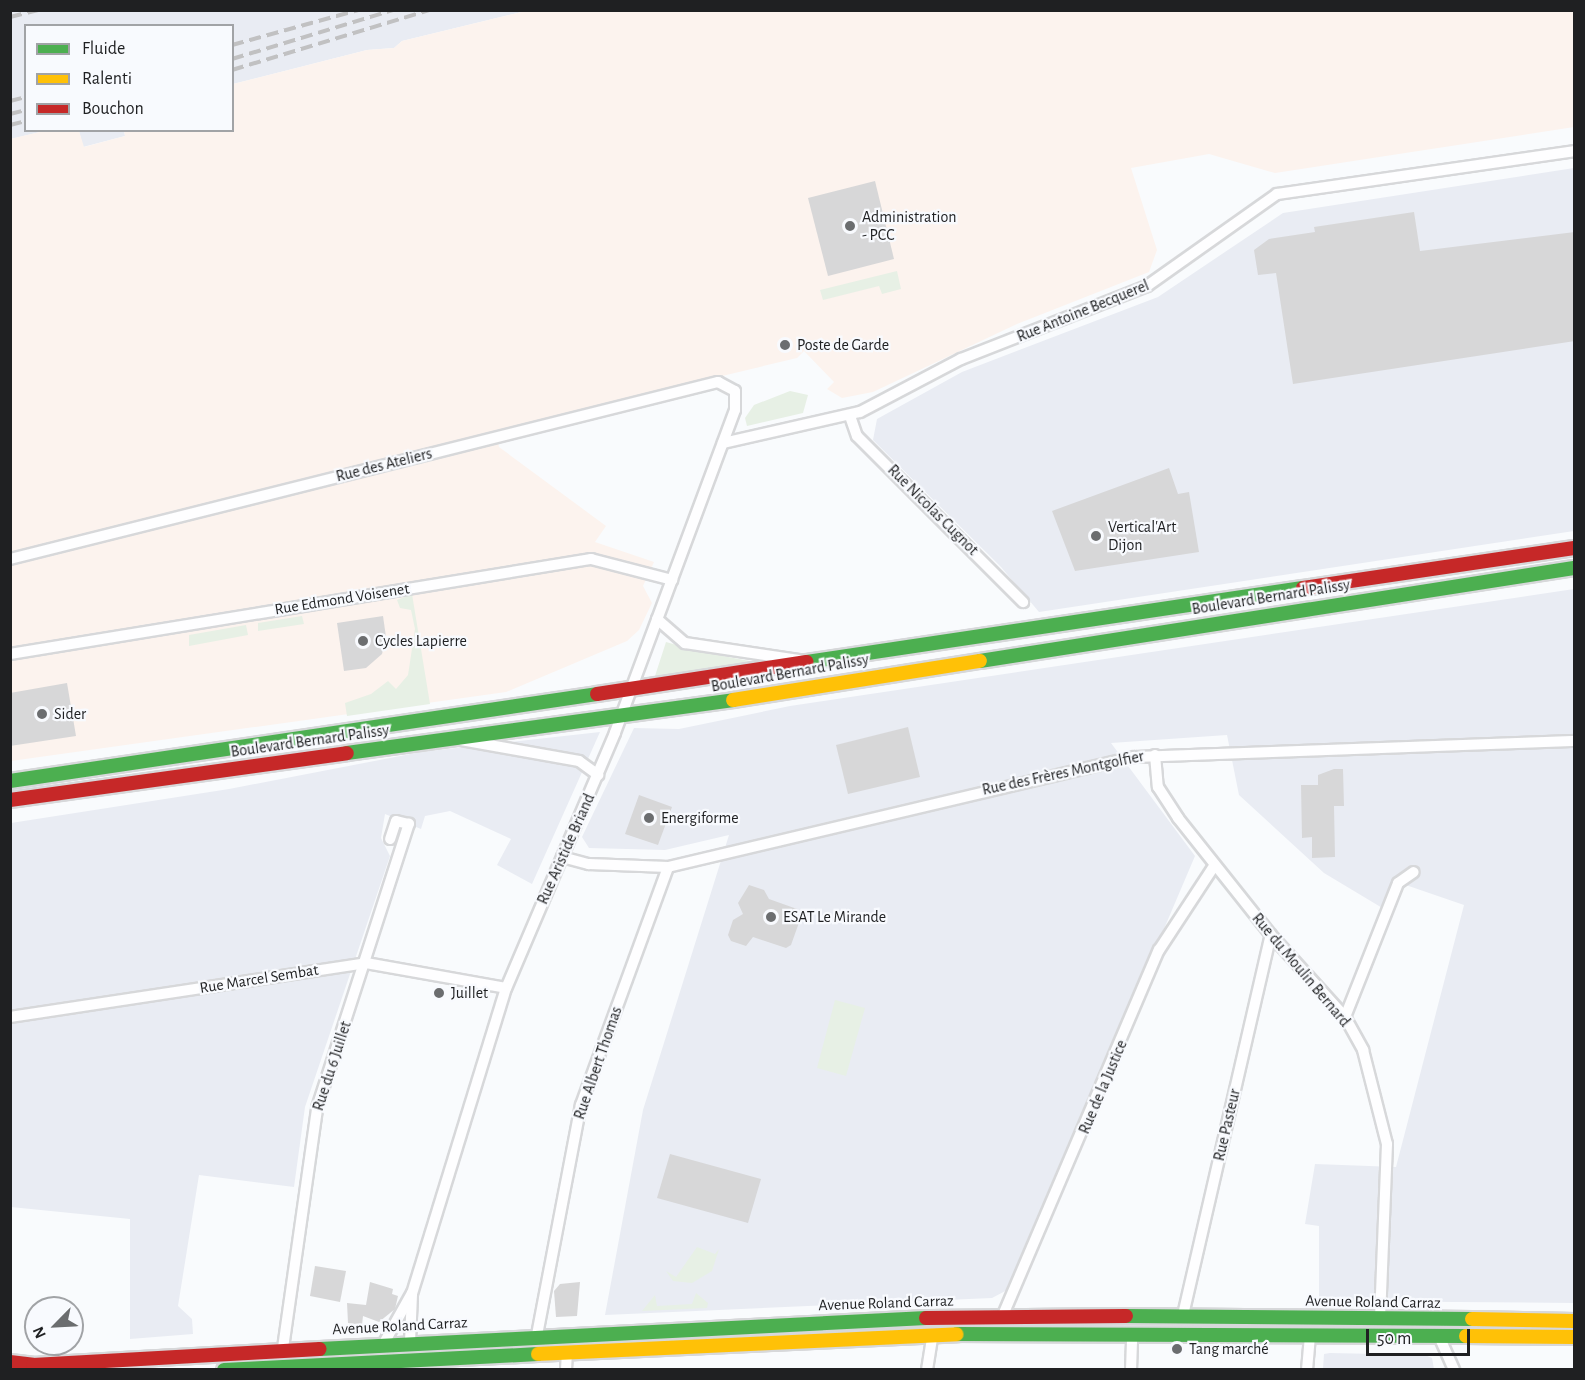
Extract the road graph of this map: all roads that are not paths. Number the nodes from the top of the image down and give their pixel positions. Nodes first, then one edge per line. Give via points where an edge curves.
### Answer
1 (1575, 151) edge
2 (735, 410) joint
3 (850, 416) junction
4 (723, 443) junction
5 (1575, 548) edge
6 (10, 559) edge
7 (1575, 568) edge
8 (672, 580) junction
9 (1023, 602) dead end
10 (657, 619) junction
11 (10, 654) edge
12 (814, 663) junction
13 (632, 687) junction
14 (621, 716) junction
15 (458, 739) junction
16 (1575, 741) edge
17 (1155, 754) junction
18 (598, 775) junction
19 (10, 781) edge
20 (10, 800) edge
21 (390, 839) dead end
22 (562, 857) junction
23 (1214, 866) junction
24 (668, 867) junction
25 (1413, 872) dead end
26 (1271, 935) junction
27 (366, 963) junction
28 (506, 988) junction
29 (10, 1017) edge
30 (1345, 1017) junction
31 (412, 1293) junction
32 (1003, 1315) junction
33 (1183, 1315) junction
34 (1380, 1320) junction
35 (1575, 1321) edge
36 (933, 1334) junction
37 (537, 1335) junction
38 (1132, 1335) junction
39 (1439, 1336) junction
40 (1575, 1337) edge
41 (1310, 1338) junction
42 (410, 1342) junction
43 (384, 1343) junction
44 (284, 1348) junction
45 (567, 1352) junction
46 (12, 1361) edge
47 (368, 1363) junction
48 (405, 1366) edge
49 (224, 1370) edge
50 (566, 1370) edge
51 (927, 1370) edge
52 (1131, 1370) edge
53 (1307, 1370) edge
54 (1454, 1370) edge

1 - 3 street, Rue Antoine Becquerel via 1277,194 1147,286 961,359
2 - 4 street, Rue Aristide Briand
2 - 6 street, Rue des Ateliers via 735,391 723,382
3 - 4 street, Rue Antoine Becquerel
3 - 9 street, Rue Nicolas Cugnot via 857,436
4 - 8 street, Rue Aristide Briand
5 - 12 main road, Boulevard Bernard Palissy
7 - 14 main road, Boulevard Bernard Palissy
8 - 10 street, Rue Aristide Briand
8 - 11 street, Rue Edmond Voisenet via 591,559
10 - 12 street, Boulevard Bernard Palissy via 685,644
10 - 13 street, Rue Aristide Briand
12 - 13 main road, Boulevard Bernard Palissy
13 - 14 street, Rue Aristide Briand
13 - 19 main road, Boulevard Bernard Palissy
14 - 15 main road, Boulevard Bernard Palissy
14 - 18 street, Rue Aristide Briand
15 - 18 street via 495,749 579,761
15 - 20 main road, Boulevard Bernard Palissy
16 - 17 street, Rue des Frères Montgolfier
17 - 23 street, Rue du Moulin Bernard via 1155,777 1164,798
17 - 24 street, Rue des Frères Montgolfier via 977,791
18 - 22 street, Rue Aristide Briand
21 - 27 street, Rue du 6 Juillet via 396,821 409,824
22 - 24 street, Rue des Frères Montgolfier via 589,864
22 - 28 street, Rue Aristide Briand
23 - 26 street, Rue du Moulin Bernard
23 - 32 street, Rue de la Justice via 1159,950
24 - 37 street, Rue Albert Thomas via 581,1105
25 - 30 street via 1398,883
26 - 30 street, Rue du Moulin Bernard
26 - 33 street, Rue Pasteur
27 - 28 street, Rue Marcel Sembat
27 - 29 street, Rue Marcel Sembat
27 - 44 street, Rue du 6 Juillet via 317,1108
28 - 31 street, Rue Aristide Briand
30 - 34 street, Rue du Moulin Bernard via 1375,1084 1387,1144
31 - 42 street, Rue Aristide Briand
31 - 43 street, Rue Aristide Briand
32 - 33 main road, Avenue Roland Carraz
32 - 37 main road, Avenue Roland Carraz
33 - 34 main road, Avenue Roland Carraz
33 - 38 main road
34 - 35 main road, Avenue Roland Carraz
36 - 38 main road, Avenue Roland Carraz
36 - 45 main road, Avenue Roland Carraz
36 - 51 street
37 - 42 main road, Avenue Roland Carraz
38 - 41 main road, Avenue Roland Carraz
38 - 52 street
39 - 40 main road, Avenue Roland Carraz
39 - 41 main road, Avenue Roland Carraz
39 - 54 street
41 - 53 street
42 - 43 main road, Avenue Roland Carraz
42 - 47 main road
43 - 44 main road, Avenue Roland Carraz
44 - 46 main road, Avenue Roland Carraz
45 - 48 main road, Avenue Roland Carraz
45 - 50 street
47 - 48 main road, Avenue Roland Carraz
47 - 49 main road, Avenue Roland Carraz

